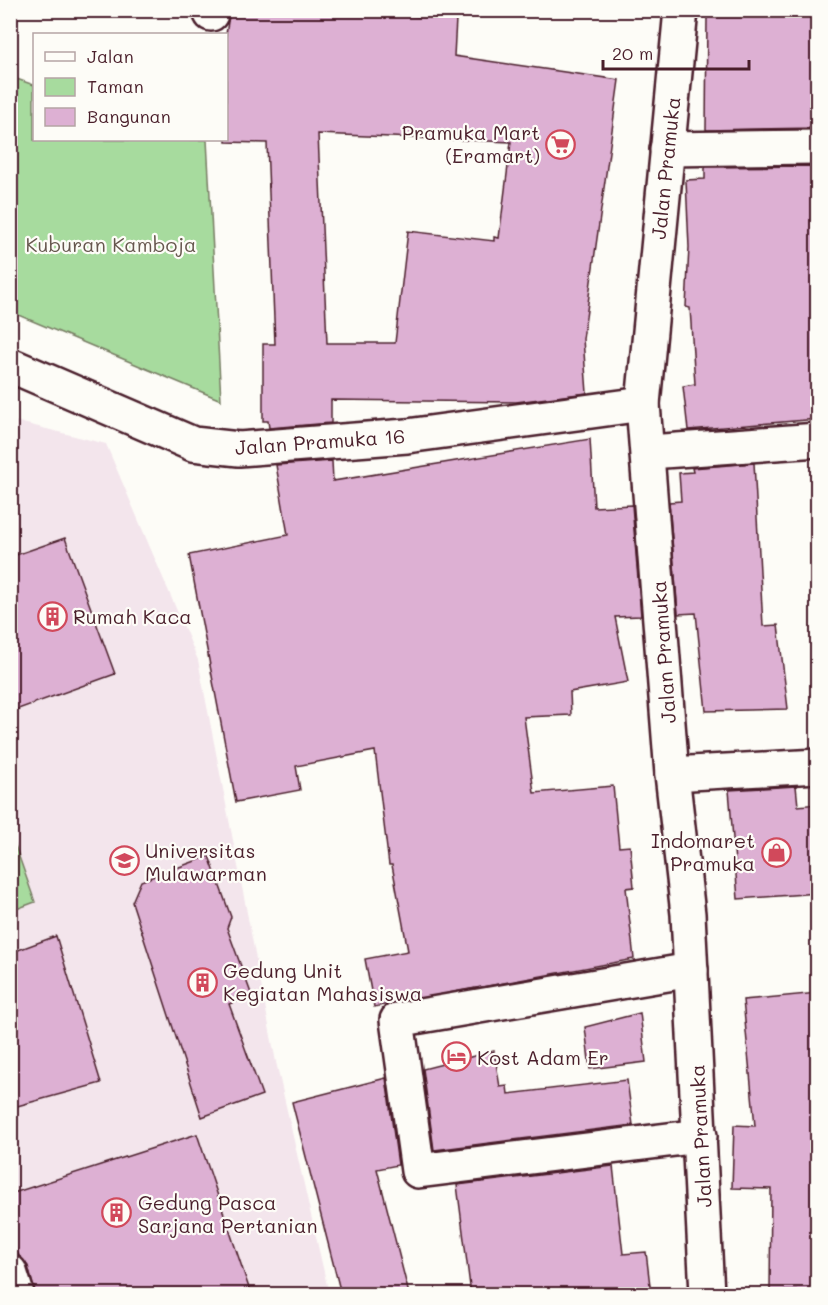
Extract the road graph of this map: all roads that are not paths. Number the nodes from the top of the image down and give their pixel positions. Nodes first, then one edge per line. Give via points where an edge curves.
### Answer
1 (681, 10) edge
2 (818, 147) edge
3 (667, 149) junction
4 (10, 365) edge
5 (643, 405) junction
6 (818, 440) edge
7 (649, 452) junction
8 (818, 766) edge
9 (672, 774) junction
10 (691, 970) junction
11 (700, 1136) junction
12 (10, 1272) edge
13 (17, 1294) edge
14 (707, 1294) edge

1 - 3 street, Jalan Pramuka
2 - 3 street
3 - 5 street, Jalan Pramuka
4 - 5 street, Jalan Pramuka 16 via 193,444 239,449 407,436
5 - 7 street, Jalan Pramuka
6 - 7 street
7 - 9 street, Jalan Pramuka
8 - 9 street
9 - 10 street, Jalan Pramuka
10 - 11 street, Jalan Pramuka
10 - 11 street via 397,1020 418,1171
11 - 14 street, Jalan Pramuka
12 - 13 street

